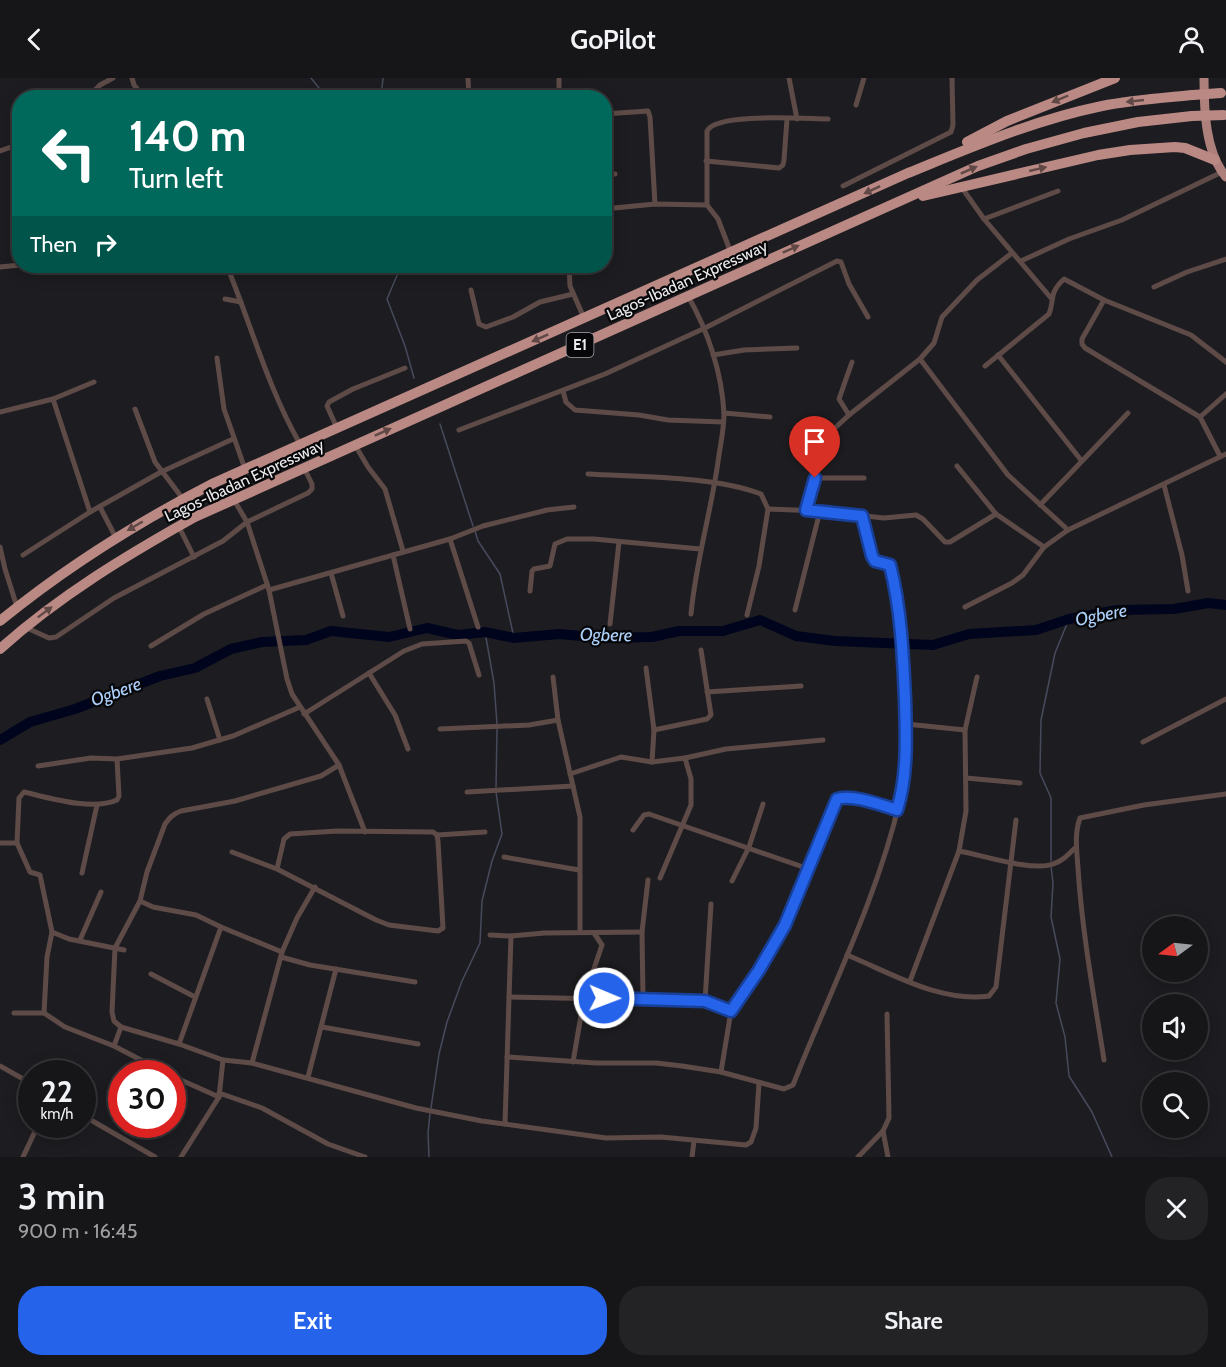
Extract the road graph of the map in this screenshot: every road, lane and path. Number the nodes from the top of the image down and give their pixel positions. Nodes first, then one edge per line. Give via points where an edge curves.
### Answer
1 (113, 78) edge
2 (789, 78) edge
3 (864, 78) edge
4 (952, 78) edge
5 (1115, 78) edge
6 (1204, 78) edge
7 (95, 90) edge
8 (1223, 93) edge
9 (856, 105) dead end
10 (612, 113) edge
11 (1225, 115) edge
12 (797, 118) junction
13 (787, 119) junction
14 (828, 119) dead end
15 (1215, 159) junction
16 (706, 161) junction
17 (908, 174) junction
18 (1224, 174) edge
19 (1226, 182) edge
20 (843, 186) dead end
21 (961, 187) junction
22 (1058, 191) dead end
23 (910, 197) junction
24 (655, 204) junction
25 (707, 205) junction
26 (612, 208) edge
27 (984, 219) junction
28 (731, 253) junction
29 (1012, 253) junction
30 (1226, 259) edge
31 (1021, 261) junction
32 (231, 273) edge
33 (569, 273) edge
34 (1154, 287) dead end
35 (471, 290) dead end
36 (573, 294) junction
37 (688, 296) junction
38 (1051, 298) junction
39 (225, 299) dead end
40 (1104, 300) junction
41 (241, 302) junction
42 (868, 317) dead end
43 (584, 318) junction
44 (705, 328) junction
45 (797, 348) dead end
46 (713, 354) junction
47 (998, 355) junction
48 (217, 357) dead end
49 (920, 359) junction
50 (852, 362) dead end
51 (1226, 362) edge
52 (985, 366) dead end
53 (405, 368) dead end
54 (94, 381) dead end
55 (563, 391) junction
56 (1226, 394) edge
57 (53, 399) junction
58 (135, 409) dead end
59 (0, 412) edge
60 (1128, 412) dead end
61 (724, 413) junction
62 (849, 415) junction
63 (770, 417) dead end
64 (1200, 417) junction
65 (723, 422) junction
66 (338, 428) junction
67 (835, 429) dead end
68 (459, 430) dead end
69 (233, 439) junction
70 (300, 444) junction
71 (355, 445) junction
72 (1223, 455) edge
73 (1081, 460) junction
74 (957, 466) dead end
75 (303, 468) junction
76 (245, 469) junction
77 (161, 472) junction
78 (588, 474) dead end
79 (864, 478) dead end
80 (715, 483) junction
81 (1164, 485) junction
82 (183, 499) junction
83 (233, 500) junction
84 (1040, 505) junction
85 (100, 507) junction
86 (574, 507) dead end
87 (768, 509) junction
88 (806, 510) junction
89 (820, 511) junction
90 (90, 512) junction
91 (996, 514) junction
92 (862, 516) junction
93 (247, 522) junction
94 (178, 526) junction
95 (1068, 530) junction
96 (116, 538) junction
97 (450, 539) junction
98 (619, 542) junction
99 (0, 547) edge
100 (1044, 548) junction
101 (700, 549) junction
102 (403, 551) junction
103 (23, 555) dead end
104 (393, 555) junction
105 (194, 557) junction
106 (331, 573) junction
107 (268, 588) junction
108 (530, 591) dead end
109 (1188, 591) dead end
110 (17, 607) junction
111 (965, 607) dead end
112 (795, 610) dead end
113 (692, 614) dead end
114 (747, 615) dead end
115 (343, 616) dead end
116 (0, 621) edge
117 (610, 624) dead end
118 (26, 627) junction
119 (478, 627) dead end
120 (410, 629) dead end
121 (150, 646) dead end
122 (0, 649) edge
123 (701, 650) dead end
124 (646, 668) dead end
125 (369, 674) junction
126 (479, 675) dead end
127 (553, 677) dead end
128 (977, 677) dead end
129 (801, 686) dead end
130 (708, 692) junction
131 (207, 699) dead end
132 (1226, 699) edge
133 (300, 707) junction
134 (304, 714) junction
135 (558, 720) junction
136 (906, 724) junction
137 (440, 729) dead end
138 (654, 730) junction
139 (966, 730) junction
140 (220, 740) junction
141 (823, 740) dead end
142 (1143, 742) dead end
143 (408, 749) dead end
144 (685, 758) junction
145 (117, 759) junction
146 (652, 762) junction
147 (339, 765) junction
148 (38, 766) dead end
149 (570, 774) junction
150 (966, 778) junction
151 (1020, 783) dead end
152 (573, 786) junction
153 (467, 792) dead end
154 (1226, 794) edge
155 (763, 804) dead end
156 (97, 805) junction
157 (897, 810) junction
158 (1016, 820) dead end
159 (682, 825) junction
160 (633, 830) dead end
161 (365, 832) junction
162 (485, 832) dead end
163 (437, 835) junction
164 (0, 843) edge
165 (17, 843) junction
166 (749, 847) junction
167 (1076, 847) junction
168 (959, 851) junction
169 (232, 852) dead end
170 (504, 857) dead end
171 (1012, 861) junction
172 (277, 869) junction
173 (809, 869) junction
174 (579, 870) junction
175 (82, 873) dead end
176 (660, 878) dead end
177 (648, 880) dead end
178 (732, 881) dead end
179 (315, 887) junction
180 (101, 892) dead end
181 (140, 901) junction
182 (711, 904) dead end
183 (221, 927) junction
184 (52, 932) junction
185 (580, 932) junction
186 (642, 932) junction
187 (594, 933) junction
188 (490, 934) dead end
189 (511, 936) junction
190 (80, 940) junction
191 (115, 948) junction
192 (123, 950) dead end
193 (282, 955) junction
194 (847, 955) junction
195 (336, 969) junction
196 (151, 974) dead end
197 (910, 981) junction
198 (416, 982) dead end
199 (195, 997) junction
200 (509, 997) junction
201 (584, 998) junction
202 (643, 998) junction
203 (705, 1001) junction
204 (731, 1011) junction
205 (14, 1013) dead end
206 (44, 1013) junction
207 (887, 1014) dead end
208 (121, 1027) junction
209 (322, 1027) junction
210 (178, 1044) junction
211 (418, 1044) dead end
212 (114, 1046) junction
213 (507, 1057) junction
214 (141, 1060) edge
215 (223, 1060) junction
216 (1104, 1060) dead end
217 (252, 1062) junction
218 (573, 1062) junction
219 (0, 1066) edge
220 (721, 1072) junction
221 (18, 1076) edge
222 (308, 1077) junction
223 (186, 1082) edge
224 (759, 1083) junction
225 (219, 1095) junction
226 (96, 1122) edge
227 (506, 1124) junction
228 (883, 1131) junction
229 (32, 1138) edge
230 (694, 1141) junction
231 (353, 1156) edge
232 (23, 1157) edge
233 (155, 1157) edge
234 (181, 1157) edge
235 (365, 1157) edge
236 (692, 1157) edge
237 (858, 1157) edge
238 (888, 1157) edge

1 - 7 street
2 - 12 street
3 - 9 street
4 - 20 street via 951,132
5 -> 17 highway via 1007,121
6 - 15 highway via 1206,120
8 -> 17 highway, Lagos-Ibadan Expressway / E1, bridge via 1110,105 1046,120
10 - 24 street via 648,111
23 -> 11 highway, Lagos-Ibadan Expressway / E1, bridge via 1026,149 1110,127
12 - 13 street
12 - 14 street
13 - 16 street via 765,117 714,124 706,132
13 - 16 street via 784,160 779,168
15 - 18 highway
21 -> 15 highway via 1130,150 1185,148
16 - 25 street
17 -> 28 highway, Lagos-Ibadan Expressway / E1
18 - 19 highway
18 - 31 street
21 - 23 highway
21 - 27 street
22 - 27 street
37 -> 23 highway, Lagos-Ibadan Expressway / E1
24 - 25 street
24 - 26 street
25 - 28 street via 718,219
27 - 29 street
28 - 43 highway, Lagos-Ibadan Expressway / E1
29 - 31 street
29 - 49 street via 977,280 942,317 934,343
30 - 34 street
31 - 38 street
32 - 41 street
33 - 36 street
35 - 36 street via 479,324 486,327 540,302
36 - 43 street
37 - 44 street
71 -> 37 highway, Lagos-Ibadan Expressway / E1
38 - 40 street via 1064,279
38 - 47 street via 1049,314
39 - 41 street
40 - 51 street via 1191,335
40 - 64 street via 1082,339 1084,348
41 - 70 street via 282,413
42 - 44 street via 841,262 837,261
43 -> 66 highway, Lagos-Ibadan Expressway / E1
44 - 46 street
44 - 55 street
45 - 46 street
46 - 61 street
47 - 52 street
47 - 73 street
48 - 69 street via 224,409
49 - 62 street
49 - 84 street via 993,457
50 - 62 street via 839,399
53 - 66 street via 329,402 327,406
54 - 57 street
55 - 65 street via 566,402 575,410
55 - 68 street
56 - 64 street
57 - 59 street
57 - 90 street
58 - 77 street
60 - 73 street
61 - 63 street
61 - 65 street
62 - 67 street
64 - 72 street
65 - 80 street
66 - 70 highway, Lagos-Ibadan Expressway / E1
69 - 76 street
69 - 77 street
70 - 76 highway, Lagos-Ibadan Expressway / E1
71 - 75 highway, Lagos-Ibadan Expressway / E1
71 - 102 street via 385,489
72 - 81 street
73 - 84 street
74 - 91 street
75 - 83 highway, Lagos-Ibadan Expressway / E1
75 - 93 street via 312,489
76 - 82 highway, Lagos-Ibadan Expressway / E1
77 - 82 street
77 - 85 street
78 - 80 street
79 - 88 street via 815,478
80 - 87 street via 761,494
80 - 101 street
81 - 95 street
81 - 109 street
82 -> 96 highway, Lagos-Ibadan Expressway / E1
83 - 93 street
83 - 94 highway, Lagos-Ibadan Expressway / E1
84 - 95 street
85 - 90 street
85 - 96 street
86 - 97 street via 483,526
87 - 88 street
87 - 114 street
88 - 89 street
89 - 92 street
89 - 112 street
90 - 103 street
91 - 92 street via 945,542 920,516
91 - 100 street
92 - 136 street via 872,556 875,561 890,565 894,580 904,654
93 - 105 street
93 - 107 street
94 - 105 street
118 -> 94 highway, Lagos-Ibadan Expressway / E1 via 88,581
95 - 100 street
96 - 110 highway, Lagos-Ibadan Expressway / E1
97 - 102 street
97 - 119 street
98 - 101 street
98 - 108 street via 559,541 553,546 550,566 531,571
98 - 117 street
99 - 110 street
100 - 111 street via 1023,575
101 - 113 street
102 - 104 street
104 - 106 street
104 - 120 street
105 - 118 street via 114,598 56,637 49,638
106 - 107 street
106 - 115 street
107 - 121 street via 204,614
107 - 133 street via 292,694
110 - 116 highway, Lagos-Ibadan Expressway / E1
118 - 122 highway, Lagos-Ibadan Expressway / E1
123 - 130 street
124 - 138 street
125 - 126 street via 414,646 466,641 472,647
125 - 134 street
125 - 143 street via 395,715
127 - 135 street
128 - 139 street
129 - 130 street
130 - 138 street via 711,715 707,719
131 - 140 street
132 - 142 street
133 - 134 street
133 - 140 street
134 - 147 street
135 - 137 street
135 - 149 street
136 - 139 street
136 - 157 street
138 - 146 street
139 - 150 street
140 - 145 street
141 - 144 street via 726,749
144 - 146 street
144 - 159 street via 692,792
145 - 148 street via 91,758
145 - 156 street via 119,796
146 - 149 street via 621,757
147 - 161 street
147 - 181 street via 321,776 235,801 174,813 165,824
149 - 152 street
150 - 151 street
150 - 168 street via 966,811
152 - 153 street
152 - 174 street via 582,832
154 - 167 street via 1088,815 1080,818 1077,825
155 - 166 street
156 - 165 street via 24,792 19,798
156 - 175 street
157 - 173 street via 837,799
157 - 194 street
158 - 171 street
159 - 160 street via 650,814 644,815
159 - 166 street
159 - 176 street
161 - 163 street
161 - 172 street via 290,834 284,839
162 - 163 street
163 - 179 street via 443,928 440,930 376,920
164 - 165 street
165 - 184 street via 30,872 40,875
166 - 173 street
166 - 178 street
167 - 171 street via 1051,865 1027,866
167 - 216 street via 1083,929
168 - 171 street
168 - 197 street
169 - 172 street
170 - 174 street
171 - 197 street via 994,992 980,997 944,994
172 - 179 street
173 - 204 street via 785,925
174 - 185 street
177 - 186 street
179 - 193 street
180 - 190 street
181 - 183 street via 196,915
181 - 191 street
182 - 203 street
183 - 193 street
183 - 199 street
184 - 190 street
184 - 206 street
185 - 187 street
185 - 189 street
186 - 187 street
186 - 202 street
187 - 201 street via 602,945
188 - 189 street
189 - 200 street
190 - 191 street
191 - 192 street
191 - 208 street via 112,1012
193 - 195 street
193 - 217 street
194 - 197 street
194 - 224 street via 793,1085 784,1089
195 - 198 street
195 - 209 street
196 - 199 street
199 - 210 street
200 - 201 street
200 - 213 street
201 - 202 street
201 - 218 street
202 - 203 street
203 - 204 street
204 - 220 street
205 - 206 street
206 - 212 street via 65,1027
207 - 228 street via 889,1118
208 - 210 street
208 - 212 street
209 - 211 street
209 - 222 street
210 - 215 street
212 - 214 street
213 - 218 street
213 - 227 street
215 - 217 street
215 - 225 street
217 - 222 street
218 - 220 street via 656,1063
219 - 221 street
220 - 224 street
222 - 227 street via 416,1108
223 - 225 street
224 - 230 street via 756,1128 751,1142 746,1145
225 - 231 street via 262,1108
225 - 234 street
226 - 233 street
227 - 230 street via 606,1138
228 - 237 street
228 - 238 street
229 - 232 street
230 - 236 street
231 - 235 street

